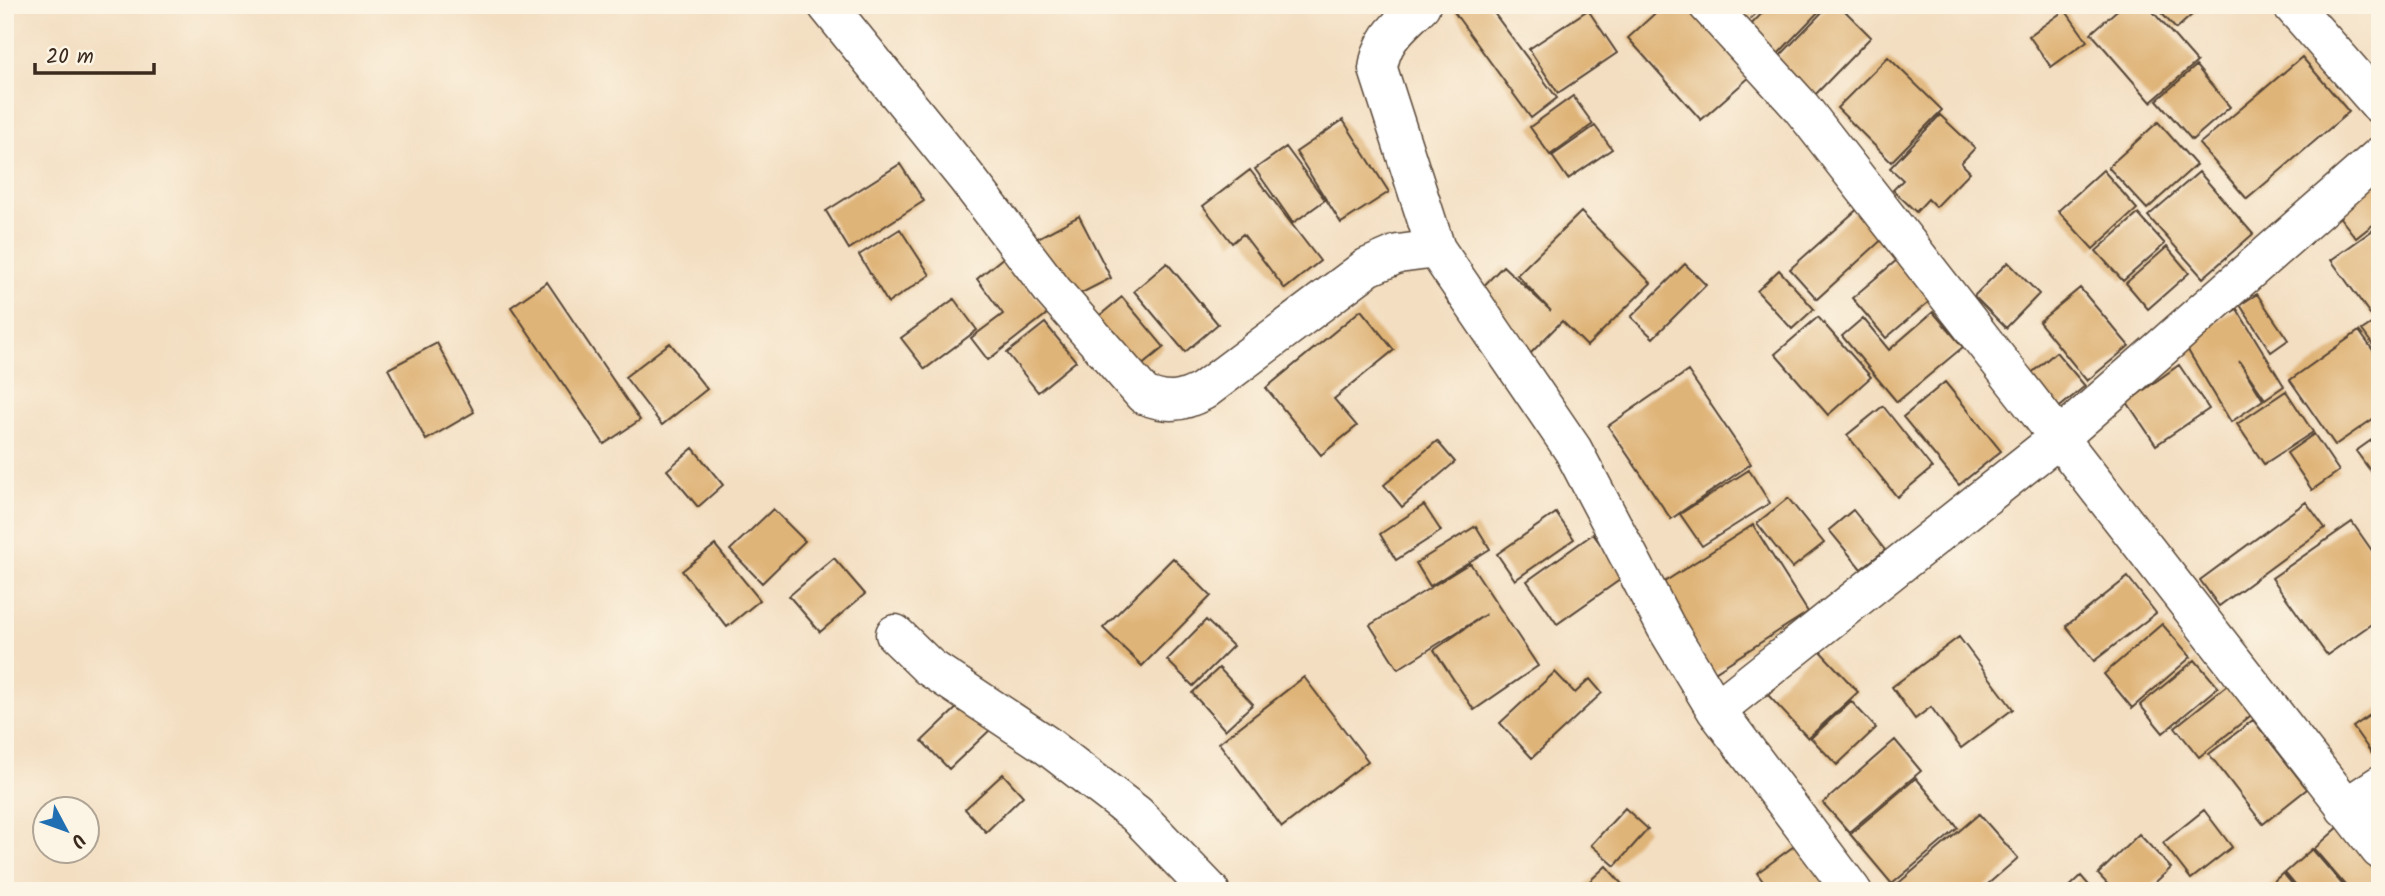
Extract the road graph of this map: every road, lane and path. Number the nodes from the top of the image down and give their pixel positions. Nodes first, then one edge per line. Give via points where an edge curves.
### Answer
1 (827, 5) edge
2 (1421, 5) edge
3 (1708, 5) edge
4 (2292, 5) edge
5 (2380, 105) edge
6 (2380, 156) edge
7 (1436, 249) junction
8 (2060, 437) junction
9 (895, 634) dead end
10 (1716, 710) junction
11 (2380, 785) edge
12 (2345, 808) junction
13 (2380, 850) edge
14 (1210, 891) edge
15 (1852, 891) edge

1 - 7 street via 1053,291 1144,395 1165,403 1185,401 1368,267 1398,254
2 - 7 street via 1387,38 1378,69
3 - 8 street via 1801,107
4 - 5 street
6 - 8 street
7 - 10 street via 1573,450 1666,627
8 - 10 street
8 - 12 street
9 - 14 street via 929,667 1045,744 1136,814
10 - 15 street
11 - 12 street
12 - 13 street

